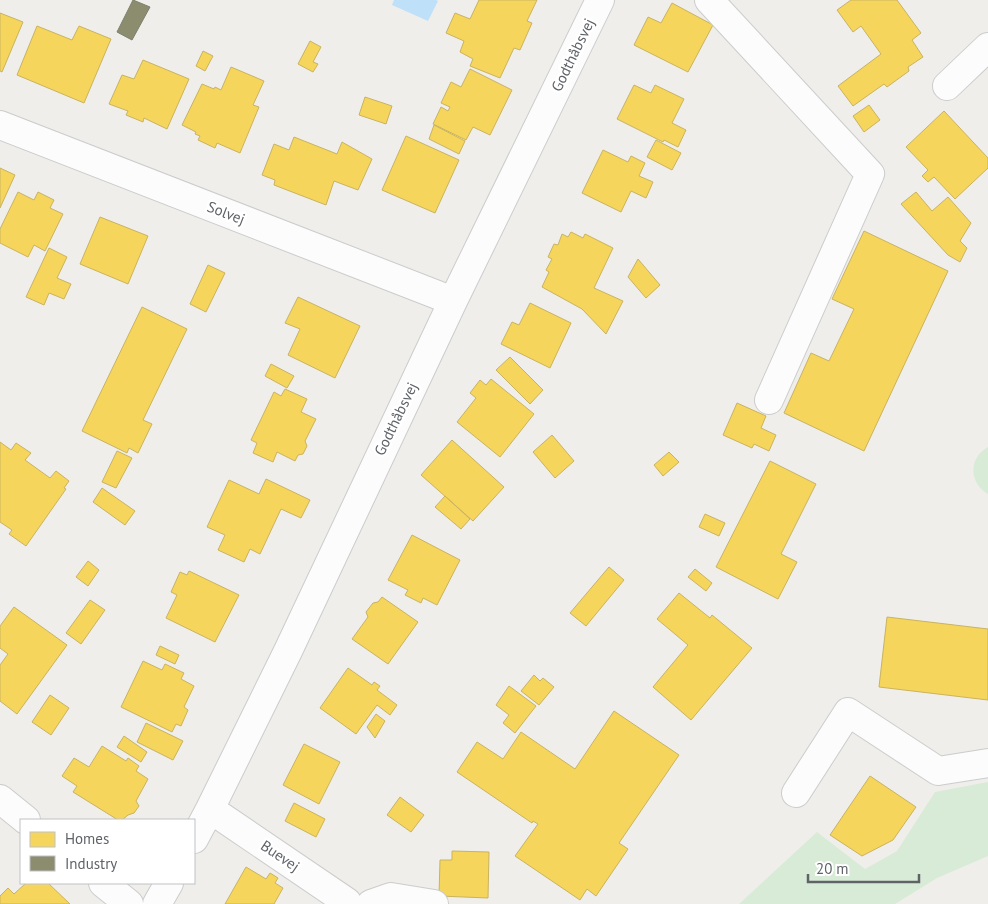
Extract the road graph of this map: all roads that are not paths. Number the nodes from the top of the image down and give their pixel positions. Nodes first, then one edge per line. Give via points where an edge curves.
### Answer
1 (600, 0) edge
2 (710, 0) edge
3 (988, 47) edge
4 (947, 86) dead end
5 (0, 125) edge
6 (452, 301) junction
7 (770, 400) dead end
8 (988, 763) edge
9 (796, 793) dead end
10 (0, 799) edge
11 (210, 809) junction
12 (25, 819) edge
13 (195, 837) edge
14 (104, 884) edge
15 (168, 884) edge
16 (129, 904) edge
17 (157, 904) edge
18 (348, 904) edge
19 (371, 904) edge
20 (434, 904) edge

1 - 6 street, Godthåbsvej
2 - 7 street via 870,174
3 - 4 street
5 - 6 street, Solvej
6 - 11 street, Godthåbsvej
8 - 9 street via 938,771 848,712
10 - 12 street
11 - 13 street, Godthåbsvej
11 - 18 street, Buevej
14 - 16 street
15 - 17 street
19 - 20 street via 391,897

